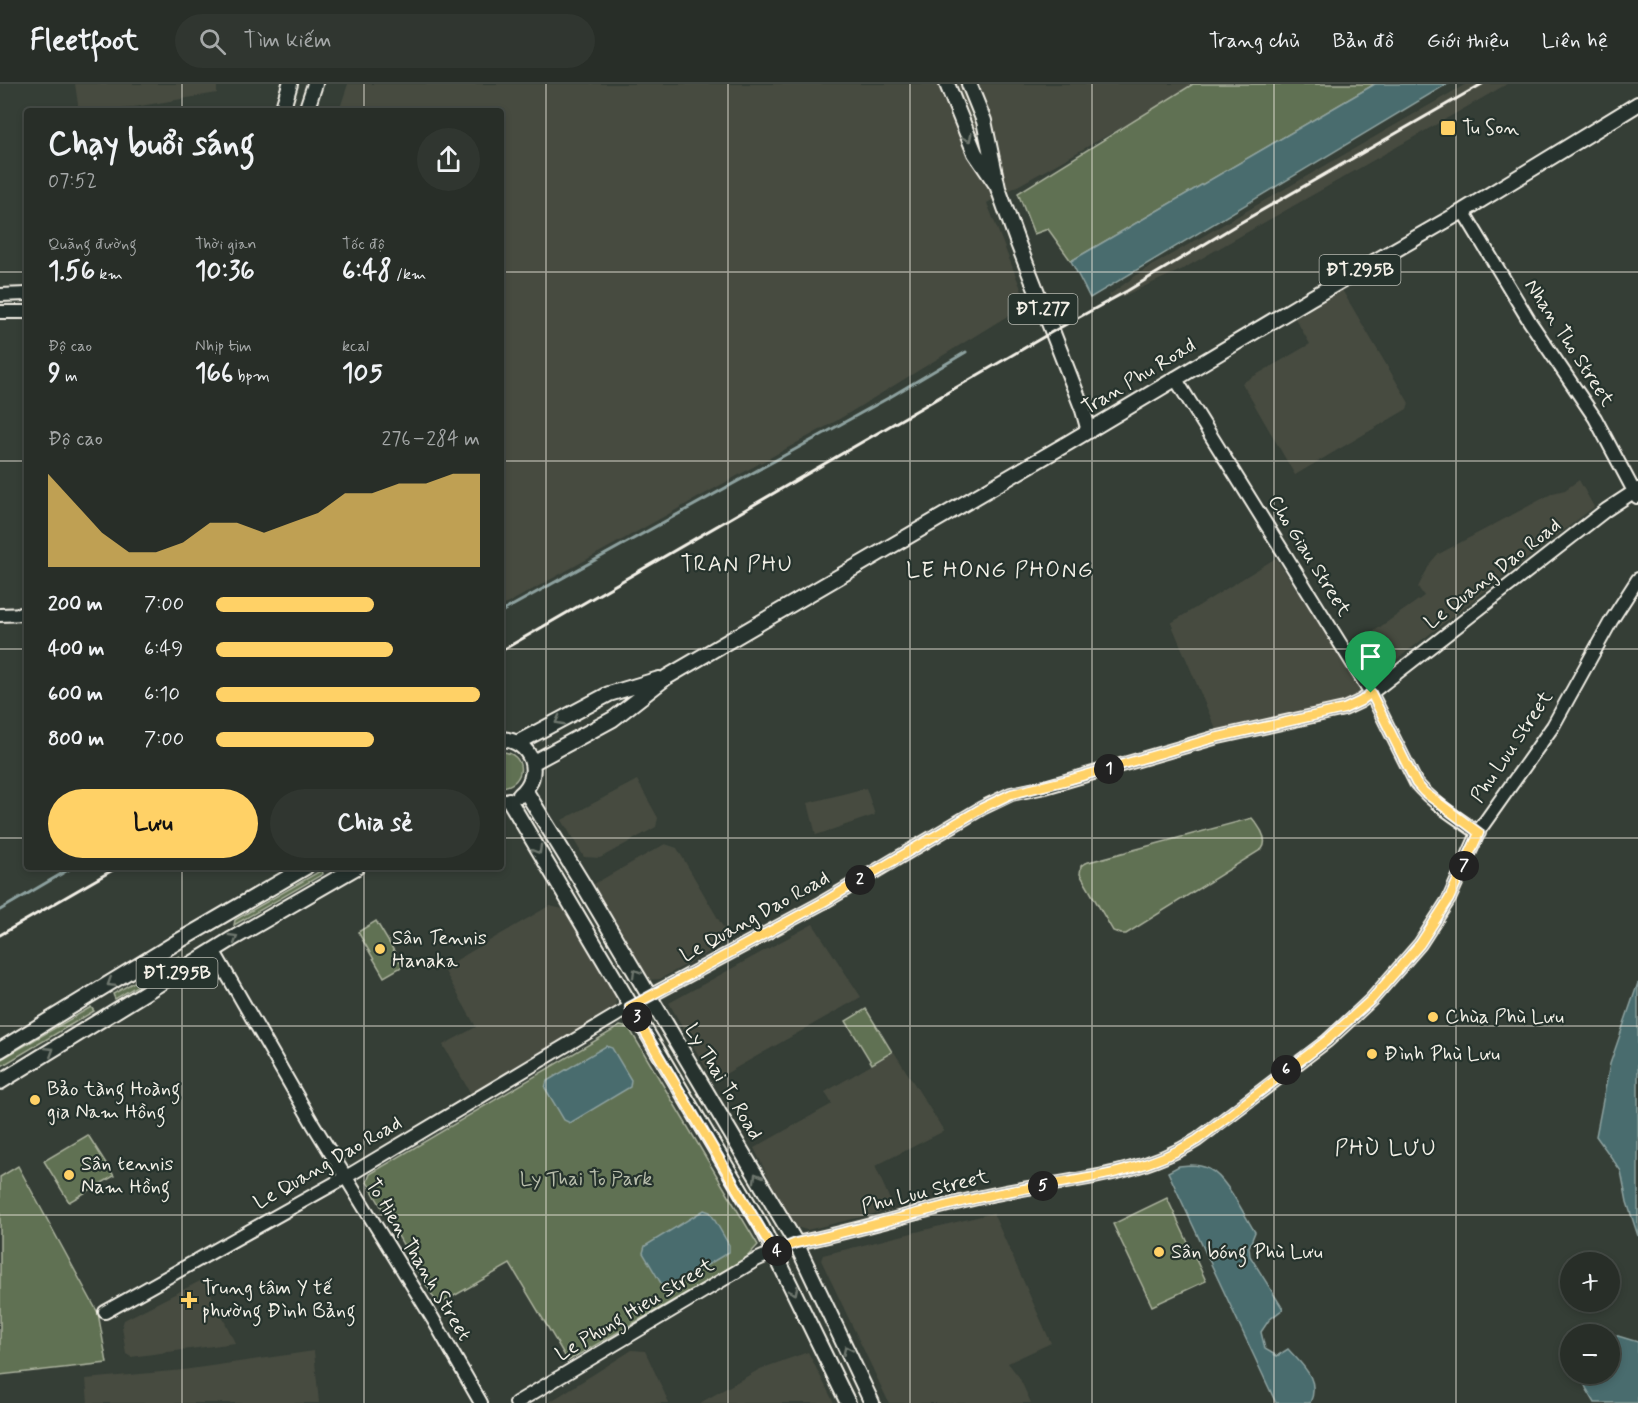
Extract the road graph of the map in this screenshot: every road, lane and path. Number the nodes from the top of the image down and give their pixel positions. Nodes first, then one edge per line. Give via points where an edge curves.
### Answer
1 (290, 84) edge
2 (315, 84) edge
3 (947, 84) edge
4 (969, 84) edge
5 (1634, 107) edge
6 (283, 108) edge
7 (307, 108) edge
8 (998, 188) junction
9 (1463, 211) junction
10 (24, 294) edge
11 (0, 295) edge
12 (0, 312) edge
13 (24, 312) edge
14 (1175, 378) junction
15 (1089, 430) junction
16 (1637, 493) edge
17 (1638, 579) edge
18 (24, 614) edge
19 (0, 615) edge
20 (667, 677) junction
21 (622, 689) junction
22 (1371, 693) junction
23 (601, 699) junction
24 (630, 705) junction
25 (613, 719) junction
26 (504, 740) edge
27 (517, 743) junction
28 (532, 763) junction
29 (525, 790) junction
30 (505, 800) edge
31 (1479, 833) junction
32 (301, 870) edge
33 (337, 872) edge
34 (200, 928) junction
35 (213, 950) junction
36 (650, 996) junction
37 (630, 1007) junction
38 (0, 1050) edge
39 (0, 1082) edge
40 (718, 1112) junction
41 (699, 1122) junction
42 (346, 1177) junction
43 (796, 1243) junction
44 (774, 1252) junction
45 (105, 1312) dead end
46 (481, 1403) edge
47 (516, 1403) edge
48 (848, 1403) edge
49 (872, 1403) edge

1 - 6 main road
2 - 7 main road
3 -> 8 main road, ĐT.277 via 975,153
4 - 8 main road, ĐT.277 via 984,121
5 - 9 main road, Tran Phu Road / ĐT.295B
8 - 15 main road, ĐT.277
9 - 14 main road, Tran Phu Road / ĐT.295B
9 - 16 main road, Nhan Tho Street via 1530,322 1595,418
10 - 11 main road
12 - 13 main road
14 - 15 main road, Tran Phu Road / ĐT.295B
14 - 22 main road, Cho Giau Street
15 - 20 main road, Tran Phu Road / ĐT.295B
16 - 22 main road, Le Quang Dao Road via 1606,510
17 - 31 main road, Phu Luu Street via 1553,726
18 - 19 main road
20 - 21 main road, Tran Phu Road / ĐT.295B
20 - 24 main road, Tran Phu Road / ĐT.295B
21 - 23 main road, Tran Phu Road / ĐT.295B
21 - 24 main road
22 - 31 main road, Cho Giau Street via 1416,783
22 - 36 main road, Le Quang Dao Road via 1344,709 1214,738 1011,794
23 - 25 main road
23 -> 27 main road, Tran Phu Road / ĐT.295B
24 - 25 main road, Tran Phu Road / ĐT.295B
25 - 28 main road, Tran Phu Road / ĐT.295B
26 - 27 main road
27 - 28 main road
28 - 29 main road via 532,776
29 - 30 main road
36 -> 29 main road, Ly Thai To Road
30 -> 37 main road, Ly Thai To Road
31 - 43 main road, Phu Luu Street via 1449,899 1420,944 1372,999 1326,1041 1181,1150 1101,1176 992,1194
32 - 34 main road, ĐT.295B
35 -> 33 main road, ĐT.295B
34 - 35 main road
34 -> 38 main road, ĐT.295B
39 -> 35 main road, ĐT.295B
35 - 42 main road, To Hien Thanh Street
36 - 37 main road
36 - 40 main road, Ly Thai To Road
37 - 41 main road, Ly Thai To Road
37 - 42 main road, Le Quang Dao Road
40 - 41 main road
43 -> 40 main road, Ly Thai To Road
41 - 44 main road, Ly Thai To Road
42 - 45 main road, Le Quang Dao Road
42 - 46 main road, To Hien Thanh Street
43 - 44 main road
49 -> 43 main road, Ly Thai To Road
44 - 47 main road, Le Phung Hieu Street
44 -> 48 main road, Ly Thai To Road

